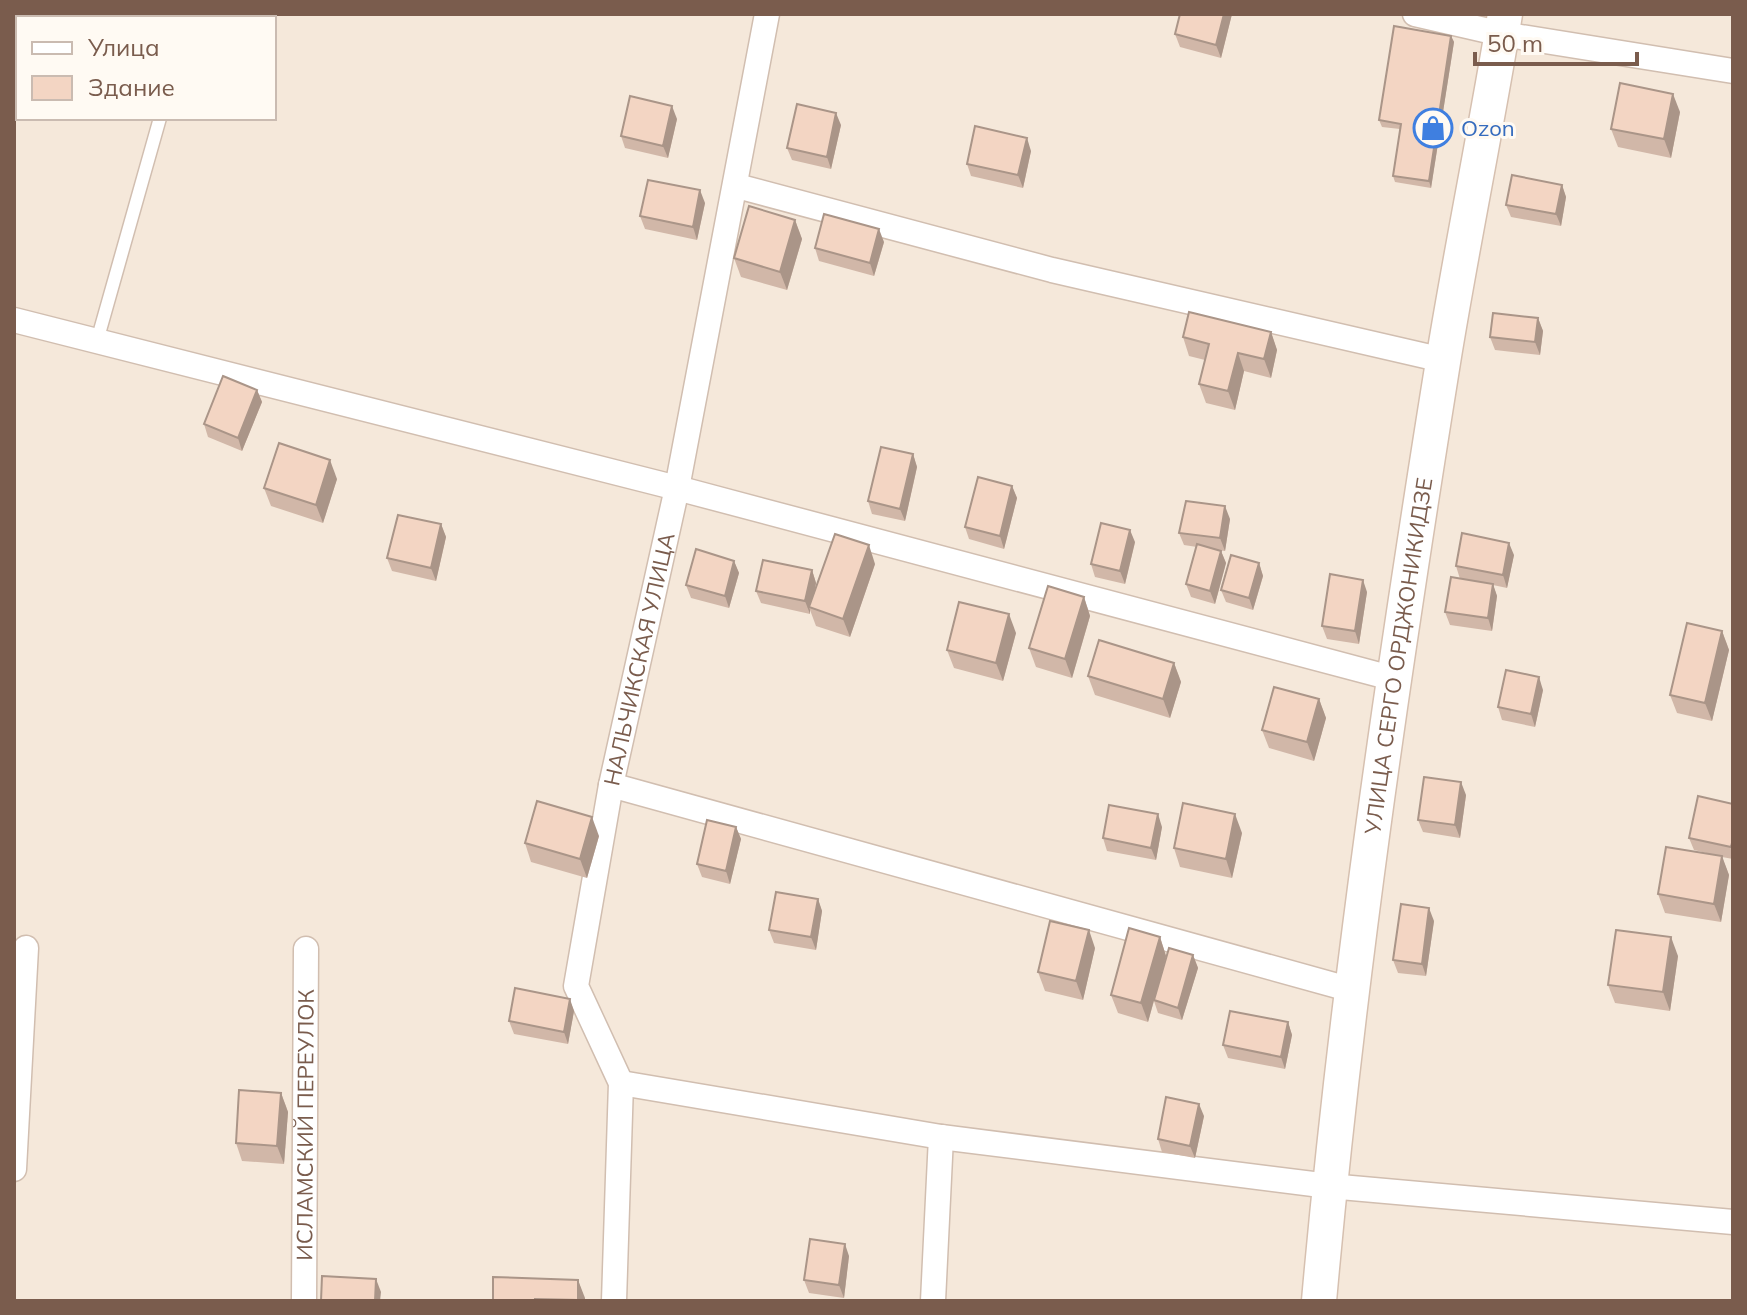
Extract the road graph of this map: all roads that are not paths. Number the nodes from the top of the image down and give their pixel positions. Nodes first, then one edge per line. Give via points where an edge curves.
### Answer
1 (767, 14) edge
2 (1415, 14) edge
3 (1503, 24) edge
4 (1733, 71) edge
5 (159, 120) edge
6 (737, 186) junction
7 (14, 320) edge
8 (97, 341) junction
9 (1443, 360) junction
10 (677, 488) junction
11 (1395, 679) junction
12 (611, 785) junction
13 (26, 948) dead end
14 (306, 949) dead end
15 (1352, 990) junction
16 (621, 1083) junction
17 (941, 1137) junction
18 (14, 1169) edge
19 (1329, 1186) junction
20 (1732, 1215) edge
21 (304, 1301) edge
22 (614, 1301) edge
23 (933, 1301) edge
24 (1319, 1301) edge

1 - 6 street, НАЛЬЧИКСКАЯ УЛИЦА
2 - 3 street
3 - 4 street
3 - 9 street, УЛИЦА СЕРГО ОРДЖОНИКИДЗЕ
5 - 8 lane
6 - 9 street via 1052,270
6 - 10 street, НАЛЬЧИКСКАЯ УЛИЦА
7 - 8 street
8 - 10 street
9 - 11 street, УЛИЦА СЕРГО ОРДЖОНИКИДЗЕ
10 - 11 street
10 - 12 street, НАЛЬЧИКСКАЯ УЛИЦА
11 - 15 street, УЛИЦА СЕРГО ОРДЖОНИКИДЗЕ
12 - 15 street
12 - 16 street, НАЛЬЧИКСКАЯ УЛИЦА via 576,986
13 - 18 street
14 - 21 street, ИСЛАМСКИЙ ПЕРЕУЛОК
15 - 19 street, УЛИЦА СЕРГО ОРДЖОНИКИДЗЕ
16 - 17 street
16 - 22 street, НАЛЬЧИКСКАЯ УЛИЦА
17 - 19 street
17 - 23 street
19 - 20 street
19 - 24 street, УЛИЦА СЕРГО ОРДЖОНИКИДЗЕ

